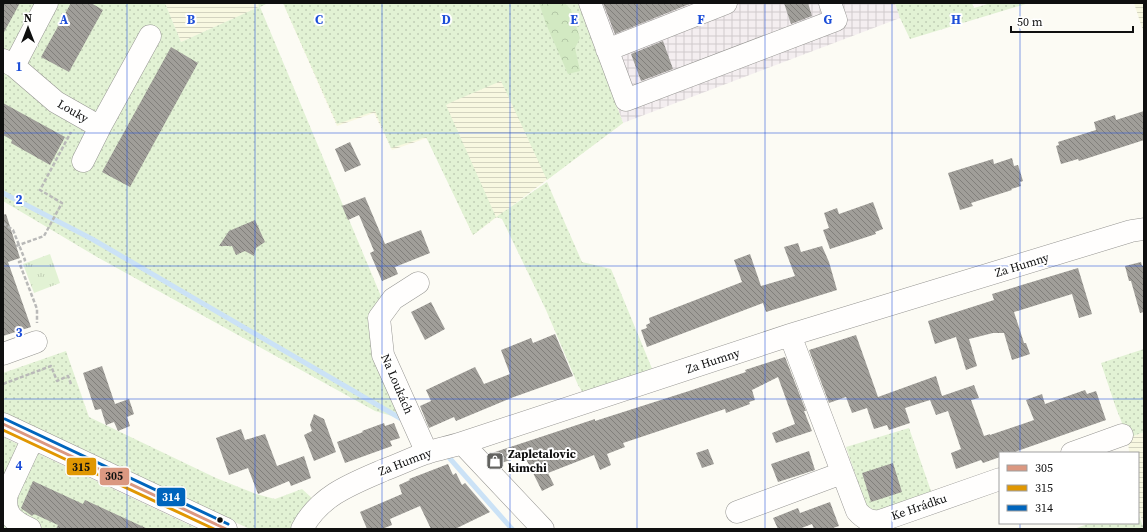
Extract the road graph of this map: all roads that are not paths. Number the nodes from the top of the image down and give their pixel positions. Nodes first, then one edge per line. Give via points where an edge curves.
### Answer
1 (48, 3) edge
2 (590, 3) edge
3 (726, 3) edge
4 (830, 3) edge
5 (150, 36) dead end
6 (607, 50) junction
7 (8, 63) edge
8 (100, 127) junction
9 (83, 161) dead end
10 (1144, 229) edge
11 (418, 283) dead end
12 (36, 336) road end
13 (790, 336) junction
14 (3, 354) edge
15 (3, 424) edge
16 (1122, 435) dead end
17 (33, 438) junction
18 (434, 442) junction
19 (1075, 452) edge
20 (842, 473) junction
21 (999, 479) edge
22 (737, 512) dead end
23 (30, 529) edge
24 (226, 529) edge
25 (302, 529) edge
26 (543, 529) edge

1 - 7 street
2 - 6 street
3 - 6 street
4 - 6 street via 836,20 626,100
5 - 8 street, Louky
7 - 8 street, Louky via 56,102
8 - 9 street
10 - 13 street, Za Humny
11 - 18 street, Na Loukách via 393,299 379,318 383,355
12 - 14 street
13 - 18 street, Za Humny
13 - 20 street, Ke Hrádku
15 - 17 street
16 - 19 street
17 - 23 street via 5,502 12,519
17 - 24 street
18 - 25 street, Za Humny via 341,489 322,502
18 - 26 street, Na Loukách
20 - 21 street, Ke Hrádku via 858,511 866,520 873,522
20 - 22 street

